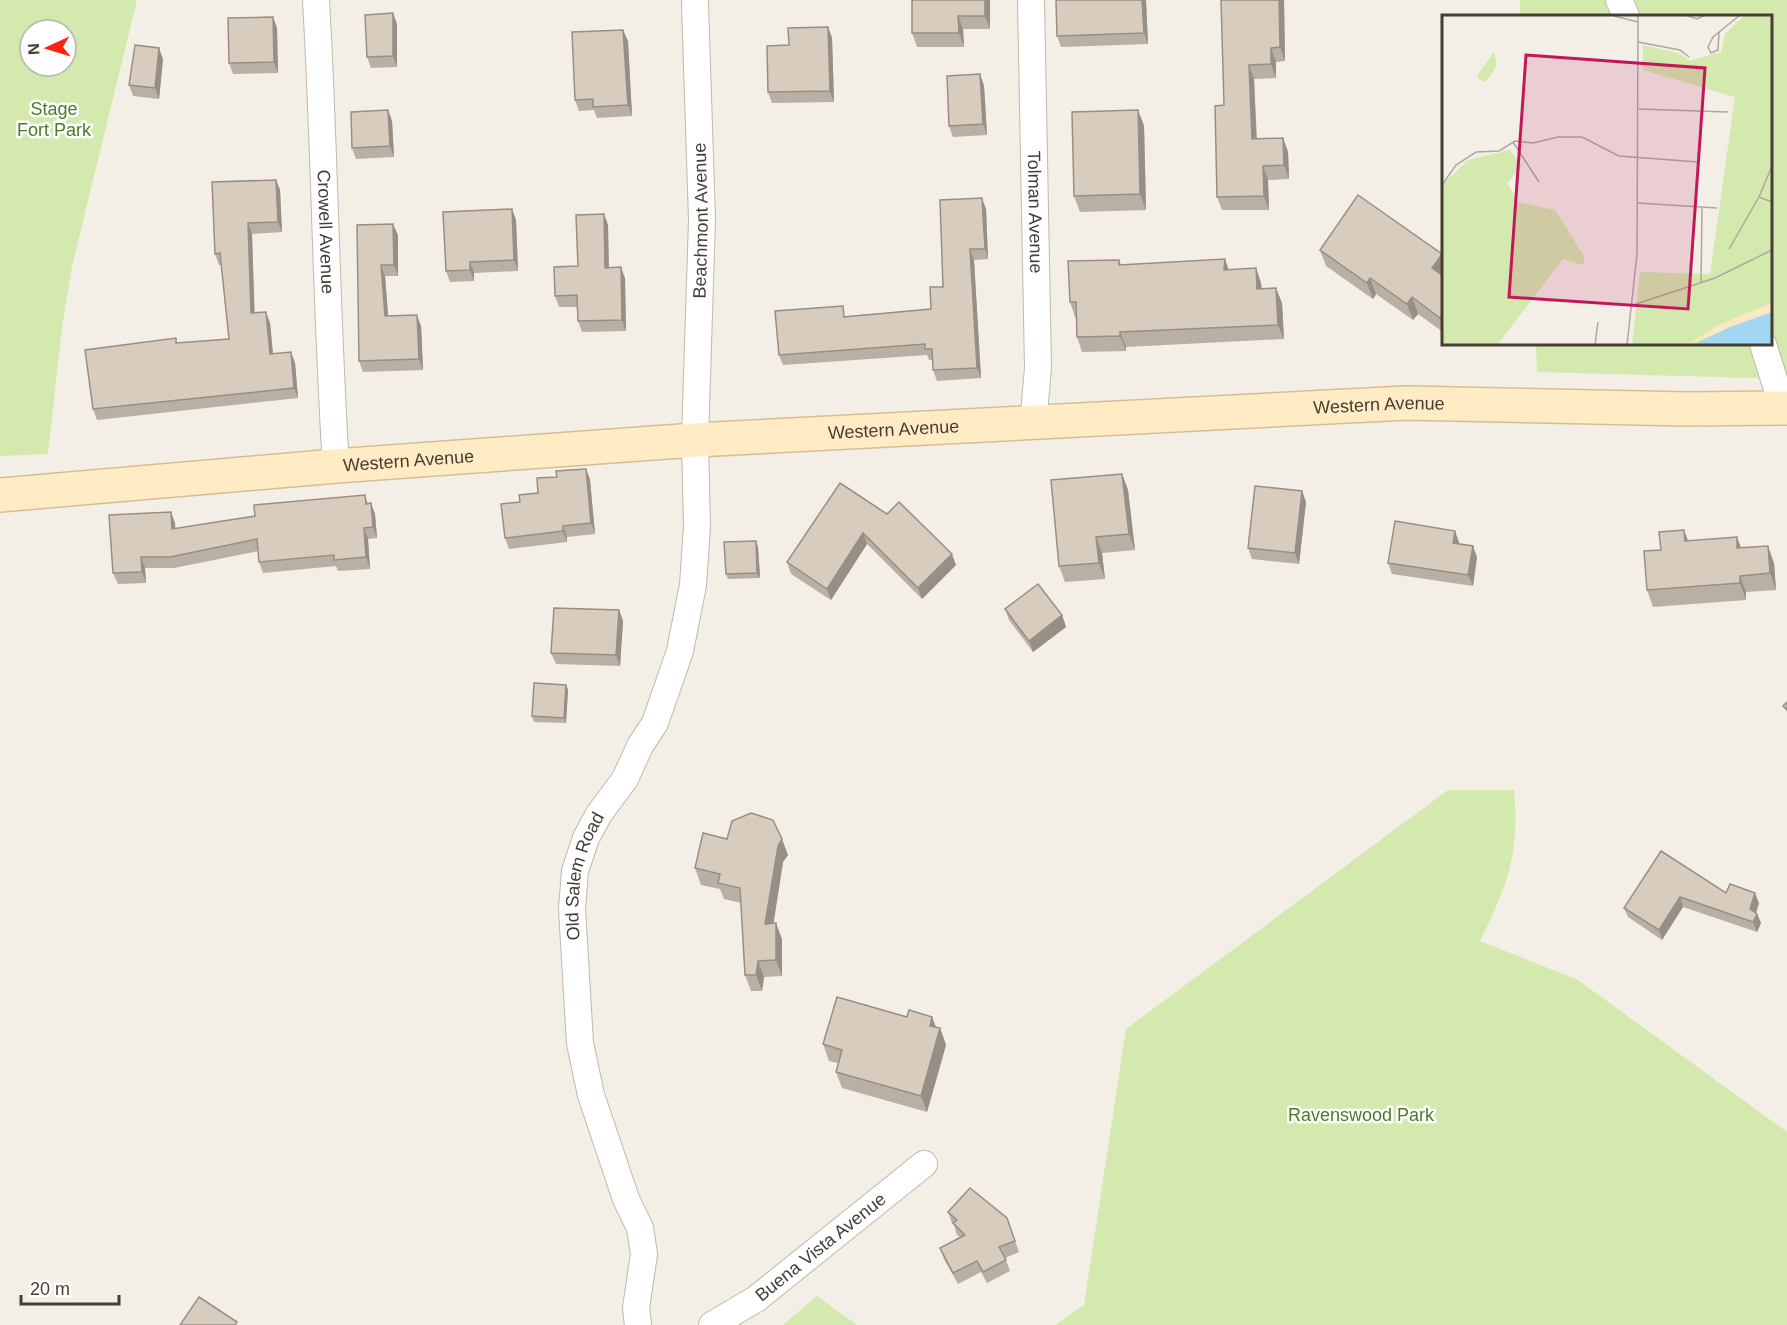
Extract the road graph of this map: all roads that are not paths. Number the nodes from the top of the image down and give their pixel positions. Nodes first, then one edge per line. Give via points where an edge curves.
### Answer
1 (316, 0) edge
2 (1031, 0) edge
3 (1619, 0) edge
4 (695, 3) dead end
5 (1626, 15) edge
6 (1762, 345) edge
7 (1785, 408) edge
8 (1032, 424) junction
9 (695, 440) junction
10 (336, 466) junction
11 (0, 495) edge
12 (924, 1164) dead end
13 (638, 1325) edge
14 (712, 1325) edge

1 - 10 street, Crowell Avenue
2 - 8 street, Tolman Avenue via 1038,368
3 - 5 street
4 - 9 street, Beachmont Avenue via 702,220
6 - 7 street
7 - 8 main road, Western Avenue via 1406,403
8 - 9 main road, Western Avenue
9 - 10 main road, Western Avenue
9 - 13 street, Old Salem Road via 697,527 693,585 681,651 655,723 625,779 598,813 586,838 575,871 572,909 580,1043 591,1095 626,1199 640,1228 644,1254 636,1308
10 - 11 main road, Western Avenue
12 - 14 street, Buena Vista Avenue via 756,1299

